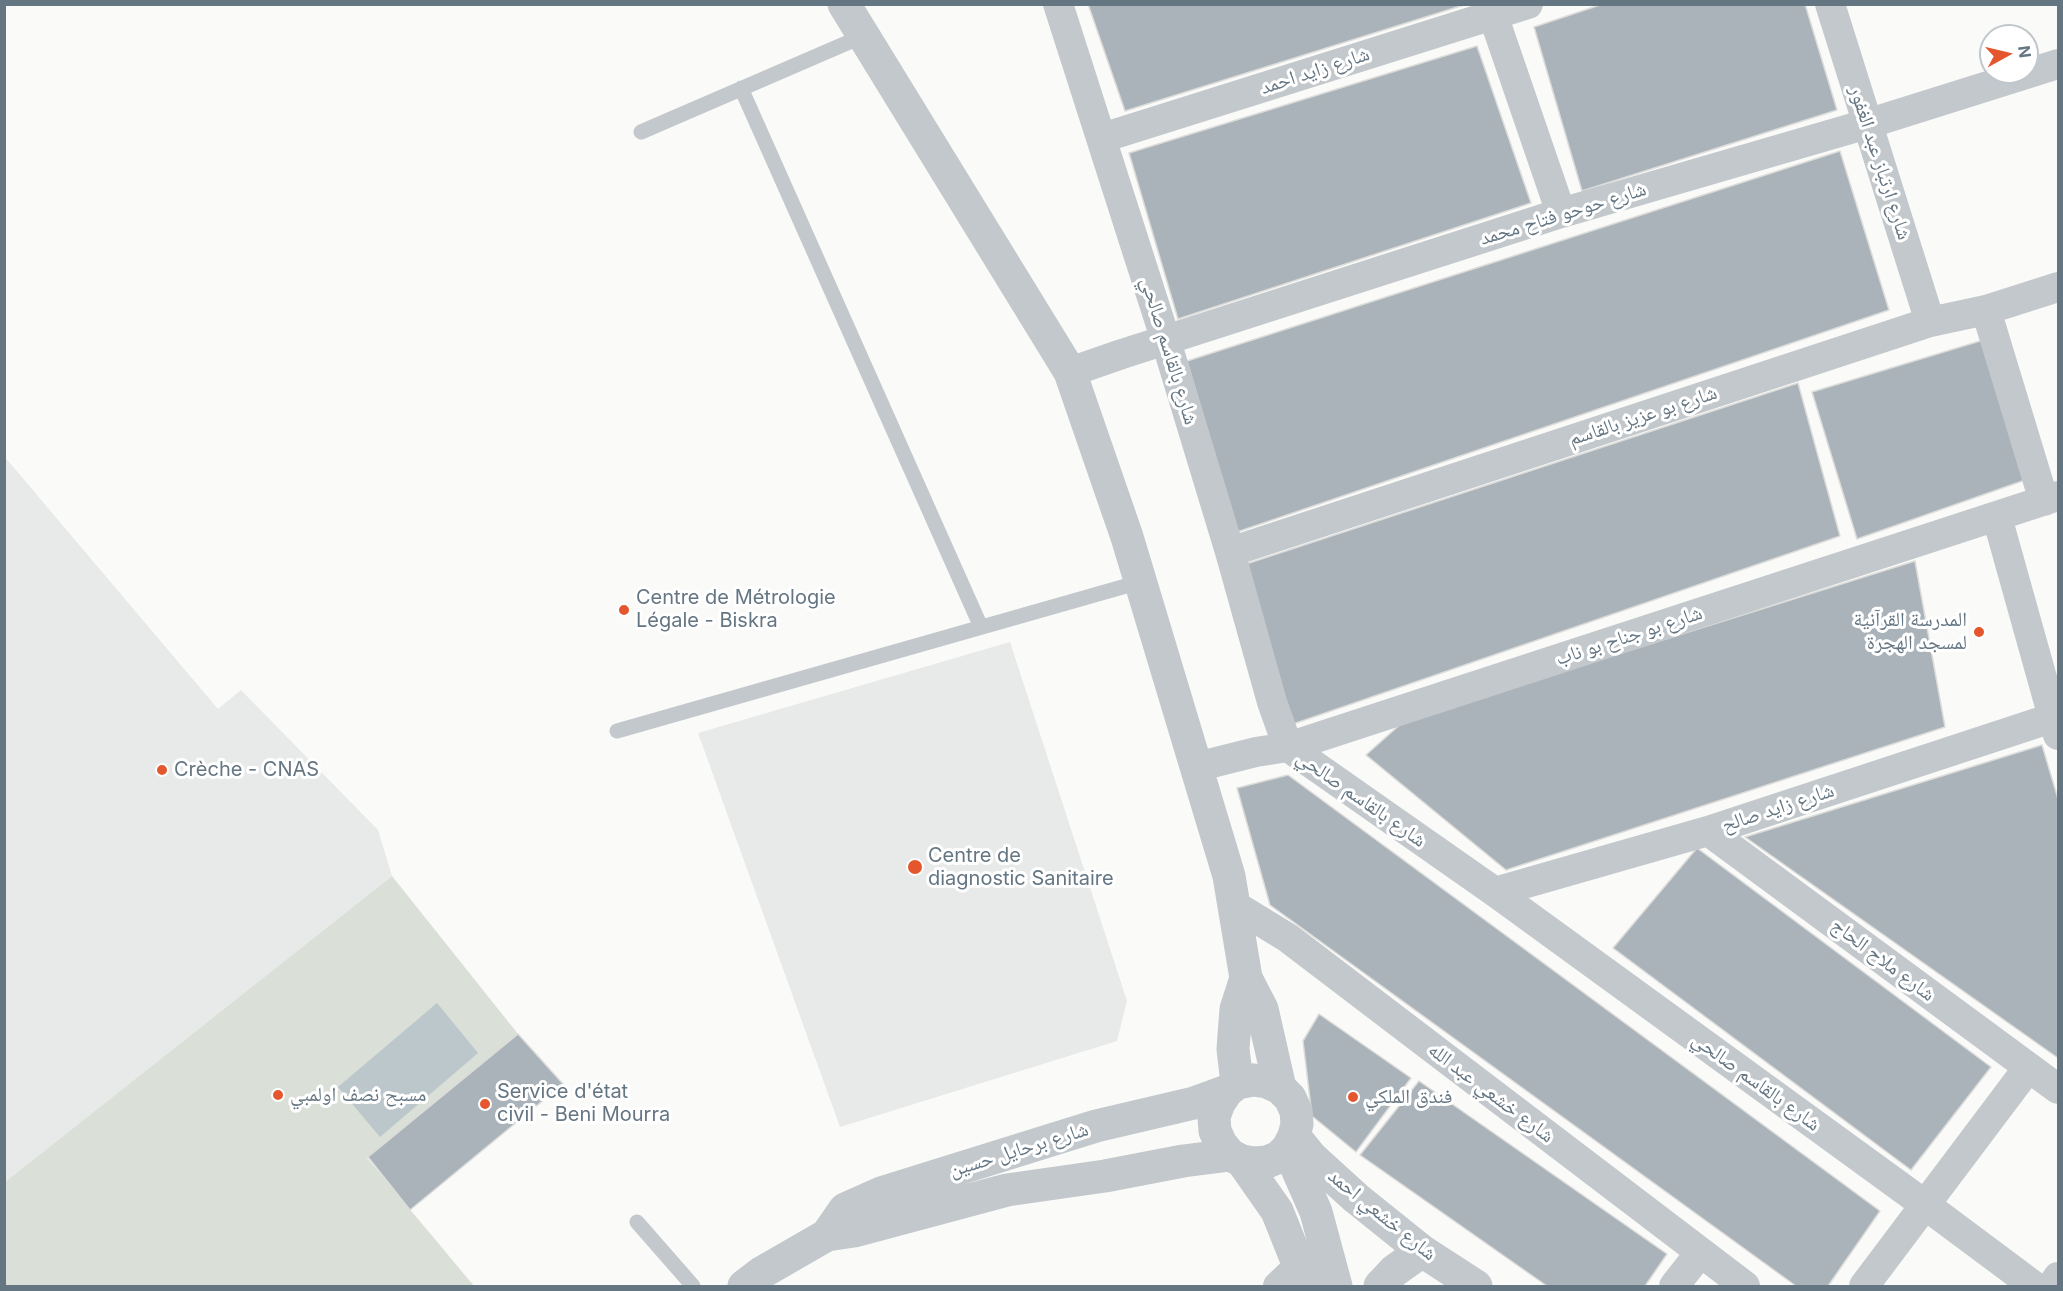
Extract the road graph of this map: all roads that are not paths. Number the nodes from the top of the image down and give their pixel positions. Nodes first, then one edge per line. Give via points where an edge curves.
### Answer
1 (844, 4) edge
2 (1058, 4) edge
3 (1528, 4) edge
4 (1830, 4) edge
5 (1493, 15) junction
6 (863, 36) junction
7 (2058, 64) edge
8 (741, 88) junction
9 (1867, 124) junction
10 (641, 132) dead end
11 (1102, 138) junction
12 (1562, 213) junction
13 (2058, 286) edge
14 (1986, 310) junction
15 (1930, 322) junction
16 (1166, 341) junction
17 (1070, 372) junction
18 (2051, 498) edge
19 (1997, 517) junction
20 (1230, 552) junction
21 (1140, 582) junction
22 (981, 627) junction
23 (2057, 723) edge
24 (616, 731) dead end
25 (1288, 747) junction
26 (1196, 767) junction
27 (1708, 831) junction
28 (1495, 892) junction
29 (1234, 905) junction
30 (1246, 978) junction
31 (2028, 1068) junction
32 (1232, 1087) junction
33 (1280, 1088) junction
34 (2058, 1089) edge
35 (1291, 1142) junction
36 (1236, 1158) junction
37 (1924, 1204) junction
38 (637, 1222) dead end
39 (826, 1235) junction
40 (1422, 1251) junction
41 (1700, 1253) junction
42 (2058, 1277) edge
43 (1294, 1280) edge
44 (759, 1282) edge
45 (693, 1287) edge
46 (1336, 1287) edge
47 (1380, 1287) edge
48 (1476, 1287) edge
49 (1674, 1287) edge
50 (1745, 1287) edge
51 (1864, 1287) edge
52 (2034, 1287) edge
53 (2052, 1287) edge

1 - 6 street
2 - 11 street, شارع بالقاسم صالحي
3 - 5 street, شارع زايد احمد
4 - 9 street, شارع ارتباز عبد الغفور
5 - 11 street, شارع زايد احمد
5 - 12 street
6 - 8 lane
6 - 17 street
7 - 9 street, شارع حوحو فتاح محمد
8 - 10 lane
8 - 22 lane
9 - 12 street, شارع حوحو فتاح محمد
9 - 15 street, شارع ارتباز عبد الغفور
11 - 16 street, شارع بالقاسم صالحي
12 - 16 street, شارع حوحو فتاح محمد
13 - 14 street, شارع بو عزيز بالقاسم
14 - 15 street, شارع بو عزيز بالقاسم
14 - 18 street
15 - 20 street, شارع بو عزيز بالقاسم
16 - 17 street, شارع حوحو فتاح محمد
16 - 20 street, شارع بالقاسم صالحي
17 - 21 street
18 - 19 street, شارع بو جناح بو ناب
19 - 23 street
19 - 25 street, شارع بو جناح بو ناب
20 - 25 street, شارع بالقاسم صالحي
21 - 22 lane
21 - 26 street
22 - 24 lane
23 - 27 street, شارع زايد صالح
25 - 26 street, شارع بو جناح بو ناب
25 - 28 street, شارع بالقاسم صالحي
26 - 29 street
27 - 28 street, شارع زايد صالح
27 - 31 street, شارع ملاح الحاج
28 - 37 street, شارع بالقاسم صالحي
29 - 30 street
29 - 41 street, شارع خشعي عبد الله via 1288,938
30 - 32 street via 1236,1009
30 - 33 street via 1262,1009
31 - 34 street, شارع ملاح الحاج
31 - 37 street
32 - 33 street via 1260,1081
32 - 36 street via 1218,1103 1214,1117 1221,1144
32 - 39 street, شارع برحايل حسين via 1194,1103 1096,1126 881,1193 845,1209
33 - 35 street via 1296,1111 1297,1124
35 - 36 street via 1279,1156 1267,1162
35 - 40 street, شارع خشعي احمد
35 - 46 street via 1316,1212
36 - 39 street, شارع برحايل حسين via 1183,1161 1006,1190 854,1232
36 - 43 street via 1277,1211
37 - 51 street
37 - 52 street, شارع بالقاسم صالحي
38 - 45 lane
39 - 44 street, شارع برحايل حسين
40 - 47 street via 1394,1271
40 - 48 street, شارع خشعي احمد
41 - 49 street
41 - 50 street, شارع خشعي عبد الله
42 - 53 street

